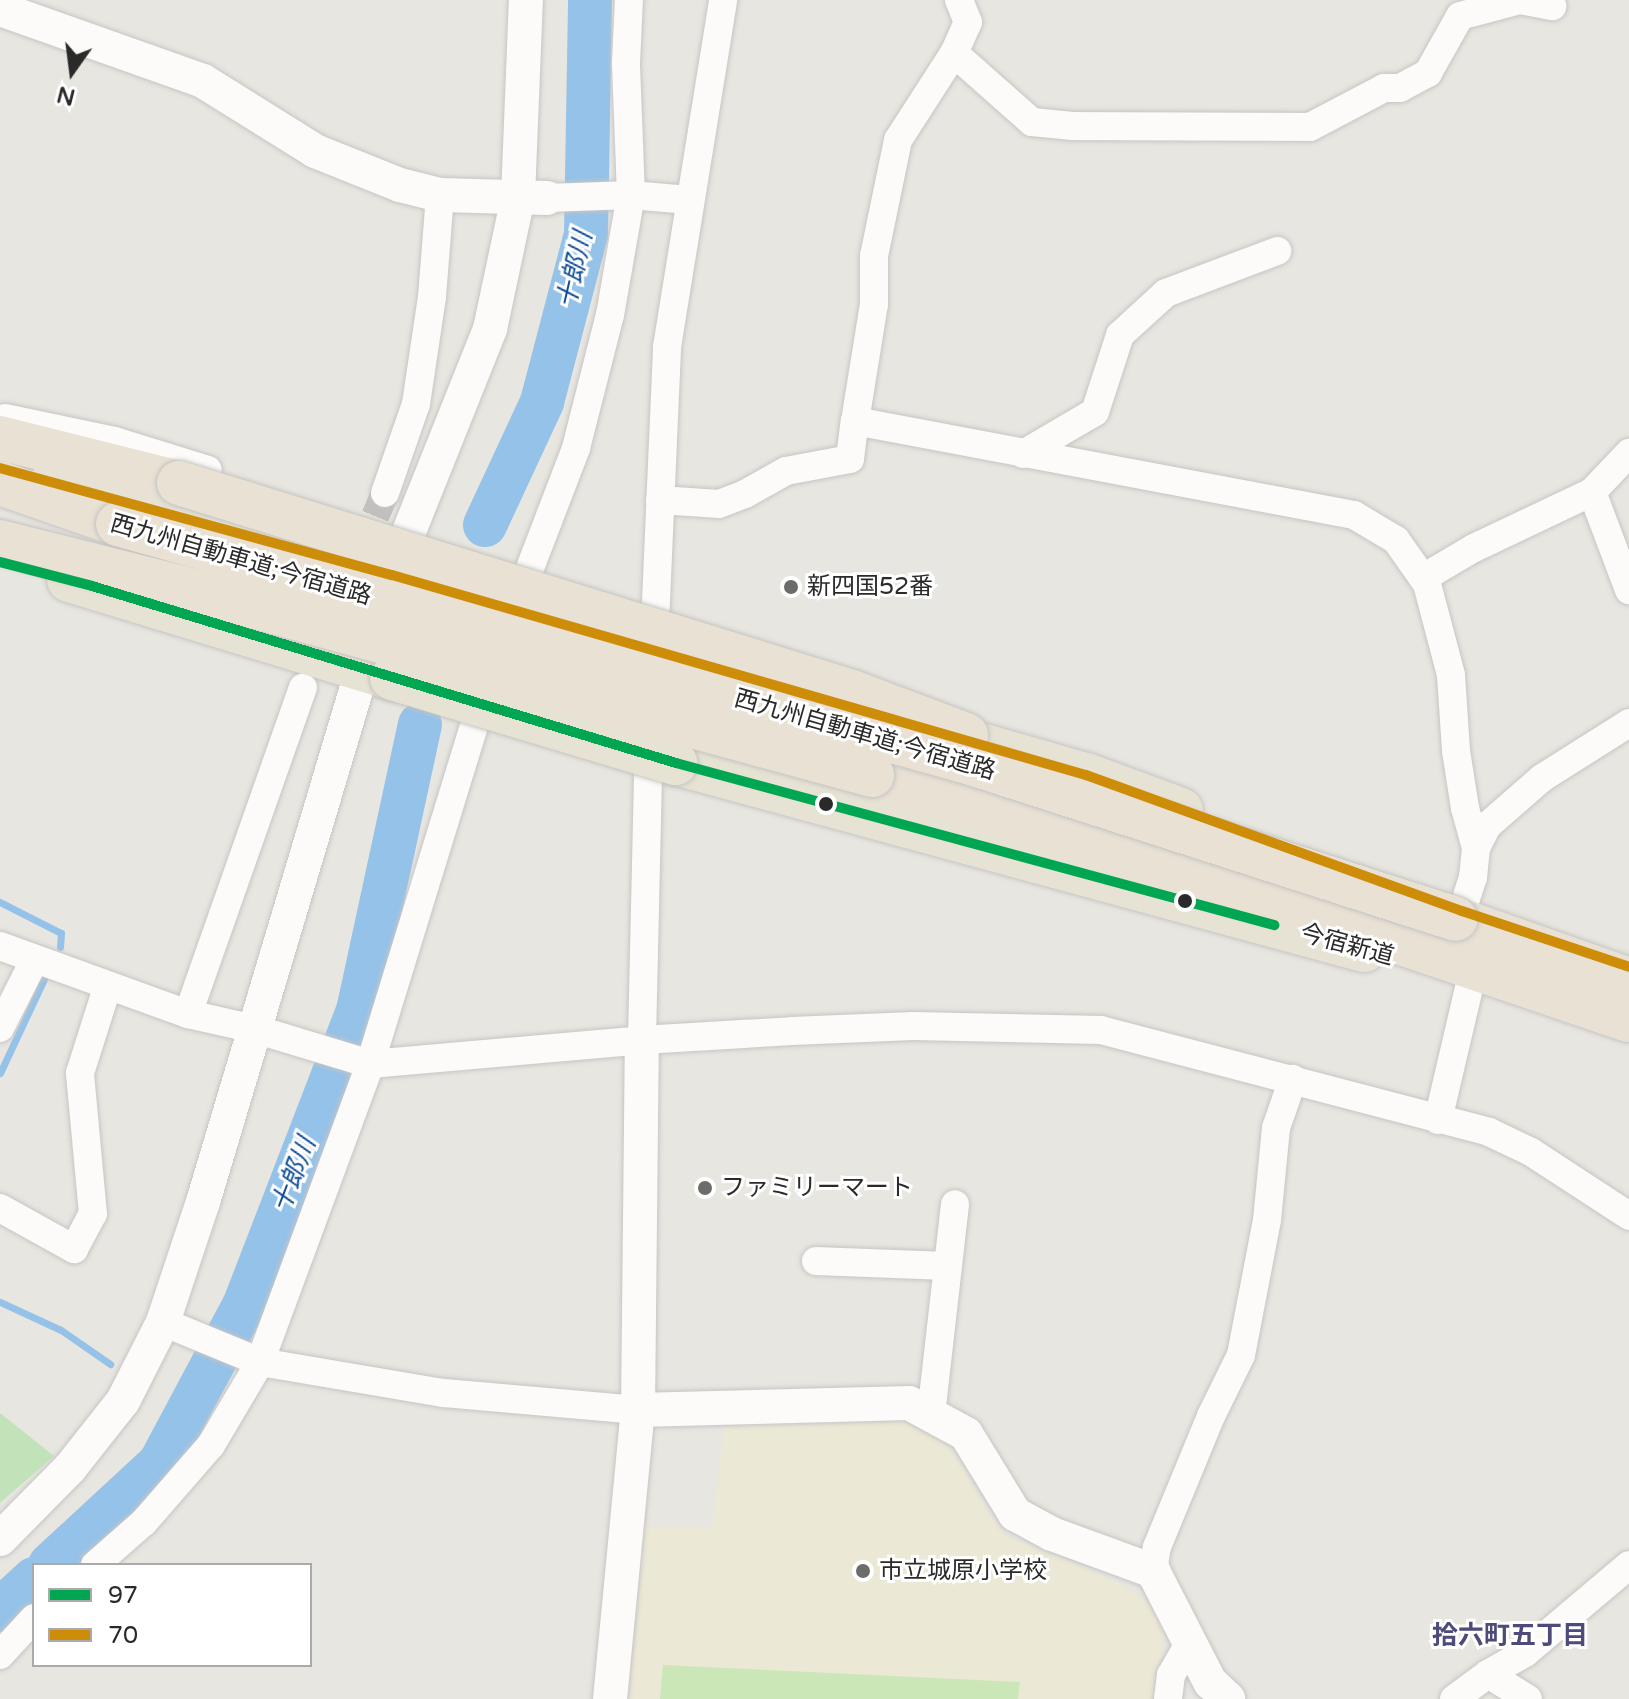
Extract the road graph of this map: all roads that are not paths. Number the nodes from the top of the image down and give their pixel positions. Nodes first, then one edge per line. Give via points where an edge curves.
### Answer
1 (526, 0) edge
2 (629, 0) edge
3 (723, 0) edge
4 (959, 0) edge
5 (1520, 0) edge
6 (1552, 6) dead end
7 (0, 9) edge
8 (954, 53) junction
9 (440, 195) junction
10 (631, 195) junction
11 (533, 198) junction
12 (689, 200) junction
13 (1277, 251) dead end
14 (0, 417) edge
15 (855, 421) junction
16 (0, 438) edge
17 (1629, 453) edge
18 (1023, 454) junction
19 (0, 468) edge
20 (0, 483) edge
21 (0, 492) edge
22 (1592, 492) junction
23 (385, 493) tunnel mouth
24 (660, 500) junction
25 (118, 524) junction
26 (0, 542) edge
27 (0, 562) edge
28 (1423, 578) junction
29 (404, 579) junction
30 (1629, 590) edge
31 (377, 674) junction
32 (303, 688) dead end
33 (1629, 723) edge
34 (1476, 848) junction
35 (1459, 915) junction
36 (0, 946) edge
37 (34, 961) junction
38 (1629, 967) edge
39 (1471, 979) junction
40 (1629, 980) edge
41 (107, 988) junction
42 (188, 1014) junction
43 (1629, 1020) edge
44 (0, 1028) edge
45 (255, 1029) junction
46 (1629, 1034) edge
47 (642, 1040) junction
48 (366, 1063) junction
49 (1293, 1079) junction
50 (1438, 1120) junction
51 (955, 1204) dead end
52 (0, 1208) edge
53 (1629, 1216) edge
54 (816, 1261) dead end
55 (947, 1266) junction
56 (163, 1322) junction
57 (260, 1362) junction
58 (638, 1410) junction
59 (931, 1415) junction
60 (0, 1539) edge
61 (97, 1563) edge
62 (1629, 1565) edge
63 (1153, 1571) junction
64 (32, 1620) edge
65 (1190, 1642) junction
66 (0, 1655) edge
67 (1488, 1674) junction
68 (610, 1699) edge
69 (1168, 1699) edge
70 (1228, 1699) edge
71 (1454, 1699) edge
72 (1528, 1699) edge

1 - 11 street
2 - 10 street
3 - 12 street
4 - 8 street via 968,22
5 - 6 street
5 - 8 street via 1460,16 1428,73 1400,88 1384,88 1310,127 1032,122
7 - 9 street via 203,81 315,151
8 - 15 street via 898,140 874,256 874,304
9 - 11 street
9 - 23 street via 416,404
10 - 11 street
10 - 12 street
10 - 48 street via 610,315 576,448 469,736
11 - 29 street
12 - 24 street via 667,347
13 - 18 street via 1166,293 1120,335 1095,412
14 - 29 street via 115,441 299,502
15 - 18 street
15 - 24 street via 850,459 786,471 719,504
16 - 35 highway, bridge via 179,483 852,692
17 - 22 street
18 - 28 street via 1354,515 1396,540
19 - 29 highway
20 - 25 highway
21 - 25 highway, 西九州自動車道;今宿道路
22 - 28 street
22 - 30 street
24 - 47 street
25 - 35 highway, 西九州自動車道;今宿道路, bridge via 971,763
26 - 43 highway, 西九州自動車道;今宿道路, bridge via 872,775 1271,899
27 - 31 highway, 今宿新道
28 - 34 street via 1451,675 1456,751
29 - 31 street
29 - 35 highway, bridge via 1086,775
31 - 39 highway, 今宿新道, bridge via 676,763
31 - 45 street
32 - 42 street
33 - 34 street via 1542,778 1487,826
34 - 35 street via 1473,877
35 - 38 highway
35 - 40 highway, 西九州自動車道;今宿道路
36 - 37 street
37 - 41 street
37 - 44 street
39 - 46 highway, 今宿新道
39 - 50 street
41 - 42 street
41 - 52 street via 80,1073 93,1214 74,1249
42 - 45 street
45 - 48 street
45 - 56 street
47 - 48 street
47 - 49 street via 913,1026 1101,1030
47 - 58 street
48 - 57 street
49 - 50 street
49 - 63 street via 1276,1128 1267,1220 1241,1355 1157,1547
50 - 53 street via 1489,1132 1531,1152
51 - 55 street
54 - 55 street
55 - 59 street
56 - 57 street
56 - 60 street via 123,1401 70,1468
57 - 58 street via 444,1393
57 - 61 street via 211,1445 144,1522
58 - 59 street via 909,1403
58 - 68 street
59 - 63 street via 966,1434 1015,1514 1052,1534
62 - 67 street via 1525,1653
63 - 65 street
64 - 66 street
65 - 69 street via 1171,1675
65 - 70 street via 1210,1682
67 - 71 street
67 - 72 street

